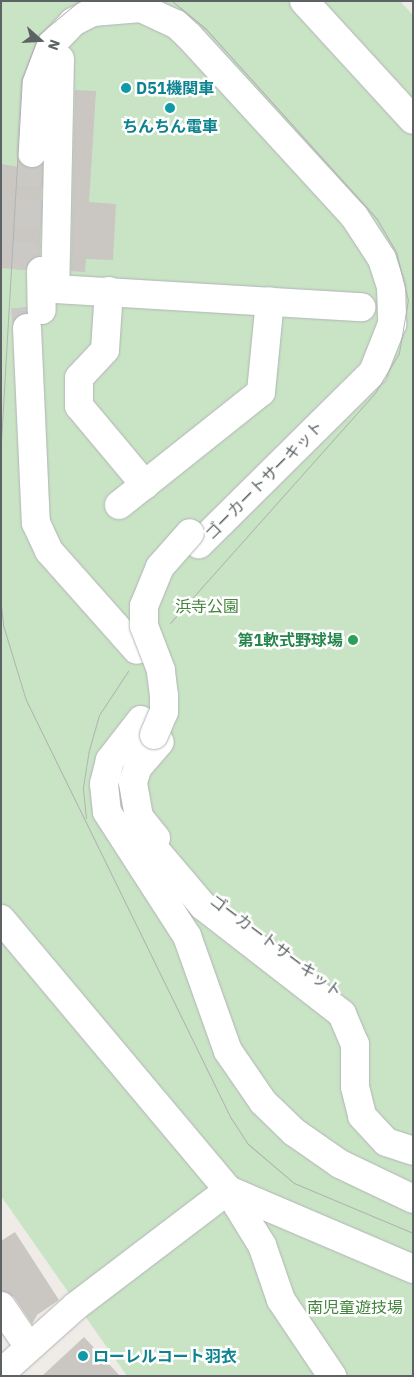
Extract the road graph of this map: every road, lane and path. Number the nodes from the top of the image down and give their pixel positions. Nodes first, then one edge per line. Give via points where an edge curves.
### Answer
1 (304, 1) edge
2 (60, 59) junction
3 (413, 120) edge
4 (33, 271) tunnel mouth
5 (109, 291) junction
6 (270, 301) junction
7 (361, 307) dead end
8 (145, 485) junction
9 (119, 505) dead end
10 (195, 539) junction
11 (151, 731) junction
12 (1, 919) edge
13 (413, 1137) edge
14 (413, 1151) edge
15 (413, 1185) edge
16 (228, 1190) junction
17 (413, 1199) edge
18 (413, 1269) edge
19 (1, 1306) edge
20 (29, 1347) junction
21 (1, 1373) edge
22 (327, 1373) edge

1 - 3 street
2 - 5 street via 55,288
2 - 10 street, ゴーカートサーキット via 80,36 98,26 118,21 164,33 351,235 373,278 377,317 372,337 352,373
2 - 10 street, ゴーカートサーキット via 51,83 40,154 36,84 51,45 73,22 93,12 141,8 176,24 354,216 382,259 391,287 392,324 373,372
4 - 11 street, ゴーカートサーキット via 49,539 140,646 149,696
5 - 6 street
5 - 8 street via 105,350 79,378 79,406
6 - 7 street
6 - 8 street via 261,392
8 - 9 street
10 - 11 street, ゴーカートサーキット via 155,604 153,631 169,670 172,696 171,718
11 - 13 street, ゴーカートサーキット via 134,777 140,817 175,863 217,904 318,974 350,1004 368,1038 369,1090 376,1110 398,1133
11 - 14 street, ゴーカートサーキット via 125,771 125,804 131,820 202,906 342,1014 355,1044 355,1087 362,1116 386,1142
11 - 15 street, ゴーカートサーキット via 118,764 116,808 188,914 211,961 238,1045 270,1091 294,1116 343,1152
11 - 17 street, ゴーカートサーキット via 110,760 104,784 107,812 187,936 228,1051 259,1097 294,1132 340,1164
12 - 16 street
16 - 18 street
16 - 20 street via 76,1306
16 - 22 street via 262,1245 281,1300
19 - 20 street
20 - 21 street

